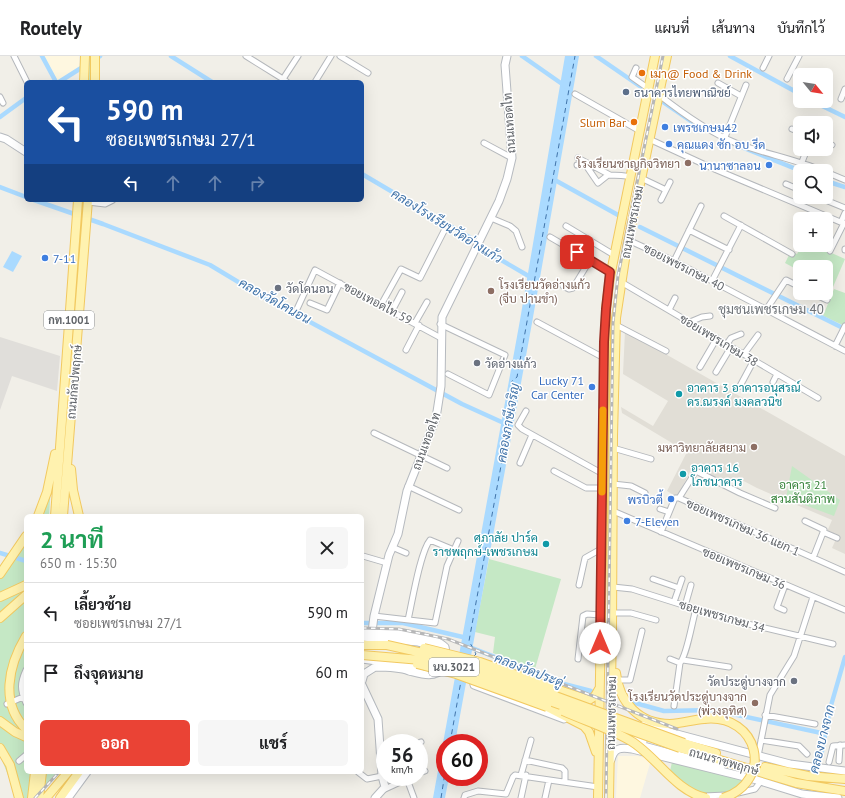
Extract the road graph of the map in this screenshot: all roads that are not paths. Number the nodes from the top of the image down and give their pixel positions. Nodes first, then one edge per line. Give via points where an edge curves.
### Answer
1 (14, 56) edge
2 (95, 56) edge
3 (246, 56) edge
4 (298, 56) edge
5 (331, 56) edge
6 (340, 56) edge
7 (507, 56) edge
8 (655, 56) edge
9 (667, 56) edge
10 (769, 56) edge
11 (799, 56) edge
12 (84, 59) edge
13 (636, 68) dead end
14 (763, 68) dead end
15 (368, 74) dead end
16 (84, 79) edge
17 (787, 79) dead end
18 (26, 80) edge
19 (95, 80) edge
20 (283, 80) edge
21 (286, 80) edge
22 (316, 80) edge
23 (718, 83) dead end
24 (746, 86) dead end
25 (649, 89) junction
26 (845, 89) edge
27 (575, 94) dead end
28 (658, 96) junction
29 (742, 96) junction
30 (0, 97) edge
31 (842, 99) dead end
32 (3, 103) dead end
33 (640, 131) junction
34 (725, 137) junction
35 (1, 138) edge
36 (649, 139) junction
37 (484, 143) dead end
38 (24, 151) edge
39 (804, 156) edge
40 (512, 158) junction
41 (578, 158) dead end
42 (802, 162) junction
43 (807, 164) edge
44 (577, 165) dead end
45 (610, 175) junction
46 (833, 175) edge
47 (631, 177) junction
48 (641, 178) junction
49 (845, 180) edge
50 (670, 182) dead end
51 (786, 184) dead end
52 (793, 187) edge
53 (666, 190) junction
54 (661, 200) dead end
55 (78, 202) edge
56 (88, 202) edge
57 (94, 202) edge
58 (109, 202) edge
59 (833, 203) edge
60 (701, 206) dead end
61 (845, 208) edge
62 (845, 213) edge
63 (724, 216) dead end
64 (491, 218) junction
65 (843, 223) edge
66 (620, 225) junction
67 (741, 225) junction
68 (566, 226) dead end
69 (631, 227) junction
70 (689, 230) junction
71 (444, 231) dead end
72 (618, 234) junction
73 (550, 237) dead end
74 (628, 238) junction
75 (833, 245) edge
76 (522, 247) dead end
77 (728, 250) junction
78 (792, 254) dead end
79 (614, 255) junction
80 (590, 260) junction
81 (674, 261) junction
82 (610, 272) junction
83 (712, 281) junction
84 (340, 282) junction
85 (621, 282) junction
86 (793, 284) edge
87 (563, 286) dead end
88 (402, 292) dead end
89 (675, 298) dead end
90 (427, 302) dead end
91 (310, 303) dead end
92 (381, 305) junction
93 (297, 309) dead end
94 (669, 310) junction
95 (766, 310) junction
96 (392, 311) junction
97 (710, 316) dead end
98 (537, 322) dead end
99 (690, 322) junction
100 (417, 324) junction
101 (440, 324) junction
102 (616, 325) junction
103 (844, 328) edge
104 (741, 334) dead end
105 (758, 335) dead end
106 (441, 338) junction
107 (717, 338) junction
108 (729, 345) junction
109 (834, 346) junction
110 (406, 350) dead end
111 (666, 351) dead end
112 (845, 351) edge
113 (744, 354) junction
114 (604, 358) junction
115 (754, 360) junction
116 (700, 367) dead end
117 (716, 372) dead end
118 (448, 374) dead end
119 (777, 374) junction
120 (773, 382) dead end
121 (740, 386) dead end
122 (73, 397) junction
123 (818, 398) dead end
124 (526, 411) dead end
125 (62, 420) junction
126 (374, 433) dead end
127 (532, 435) junction
128 (613, 448) junction
129 (422, 454) junction
130 (651, 459) dead end
131 (520, 463) dead end
132 (447, 468) dead end
133 (554, 471) dead end
134 (603, 474) junction
135 (613, 474) junction
136 (613, 484) junction
137 (408, 486) junction
138 (602, 488) junction
139 (645, 494) dead end
140 (679, 498) junction
141 (660, 508) dead end
142 (775, 508) dead end
143 (459, 510) dead end
144 (613, 511) junction
145 (669, 512) junction
146 (39, 514) edge
147 (55, 514) edge
148 (63, 514) edge
149 (79, 514) edge
150 (805, 521) dead end
151 (661, 532) junction
152 (823, 532) junction
153 (837, 538) dead end
154 (24, 539) edge
155 (458, 541) dead end
156 (392, 547) junction
157 (601, 549) junction
158 (454, 550) junction
159 (406, 553) dead end
160 (364, 556) edge
161 (812, 558) junction
162 (387, 564) junction
163 (845, 571) edge
164 (0, 574) edge
165 (653, 579) dead end
166 (682, 579) dead end
167 (579, 585) dead end
168 (691, 585) dead end
169 (785, 585) junction
170 (24, 586) edge
171 (613, 587) junction
172 (679, 588) junction
173 (0, 597) edge
174 (24, 597) edge
175 (812, 597) junction
176 (674, 602) junction
177 (685, 606) junction
178 (696, 610) junction
179 (784, 610) dead end
180 (845, 610) edge
181 (612, 613) junction
182 (600, 615) junction
183 (0, 618) edge
184 (408, 620) junction
185 (656, 620) dead end
186 (373, 623) junction
187 (612, 628) junction
188 (364, 630) edge
189 (642, 631) dead end
190 (800, 636) junction
191 (364, 637) edge
192 (24, 639) edge
193 (833, 644) dead end
194 (364, 645) edge
195 (387, 646) junction
196 (364, 655) edge
197 (402, 659) junction
198 (578, 659) dead end
199 (364, 660) edge
200 (670, 660) dead end
201 (682, 661) junction
202 (729, 667) dead end
203 (364, 668) edge
204 (371, 670) junction
205 (364, 674) edge
206 (24, 675) edge
207 (617, 680) junction
208 (600, 685) junction
209 (364, 688) edge
210 (23, 697) joint
211 (542, 698) junction
212 (589, 700) junction
213 (6, 704) dead end
214 (576, 705) junction
215 (674, 706) dead end
216 (600, 709) junction
217 (611, 715) junction
218 (765, 716) junction
219 (0, 721) edge
220 (576, 721) junction
221 (604, 723) junction
222 (639, 723) junction
223 (815, 724) dead end
224 (24, 728) edge
225 (611, 733) junction
226 (381, 734) edge
227 (24, 736) edge
228 (531, 740) dead end
229 (761, 740) junction
230 (682, 745) junction
231 (842, 745) edge
232 (663, 751) junction
233 (1, 752) edge
234 (598, 754) junction
235 (807, 754) dead end
236 (24, 756) edge
237 (758, 756) junction
238 (19, 760) dead end
239 (525, 760) junction
240 (839, 761) dead end
241 (707, 762) junction
242 (829, 762) dead end
243 (610, 764) junction
244 (845, 771) edge
245 (666, 773) dead end
246 (35, 774) edge
247 (42, 774) edge
248 (66, 774) edge
249 (78, 774) edge
250 (86, 774) edge
251 (361, 774) edge
252 (523, 775) junction
253 (376, 777) edge
254 (845, 779) edge
255 (549, 780) junction
256 (565, 781) junction
257 (759, 781) junction
258 (796, 783) junction
259 (384, 786) edge
260 (392, 786) edge
261 (411, 786) edge
262 (598, 788) junction
263 (385, 789) junction
264 (845, 791) edge
265 (819, 792) junction
266 (492, 796) edge
267 (19, 798) edge
268 (32, 798) edge
269 (39, 798) edge
270 (46, 798) edge
271 (60, 798) edge
272 (68, 798) edge
273 (376, 798) edge
274 (414, 798) edge
275 (464, 798) edge
276 (521, 798) edge
277 (545, 798) edge
278 (598, 798) edge
279 (609, 798) edge
280 (706, 798) edge
281 (723, 798) edge
282 (838, 798) edge

1 - 18 street
2 - 19 main road
3 - 20 street
4 - 21 street
5 - 22 street
6 - 15 street
7 - 40 main road, ถนนเทอดไท via 505,65
8 - 25 main road, ถนนเพชรเกษม
9 - 28 main road, ถนนเพชรเกษม
10 - 14 street
11 - 17 street
12 - 16 main road
13 - 25 street via 632,78
23 - 29 street
24 - 29 street
25 - 33 main road, ถนนเพชรเกษม
26 - 31 street
27 - 33 street
28 - 34 street via 690,118
28 - 36 main road, ถนนเพชรเกษม
29 - 34 street
30 - 32 street
33 - 47 main road, ถนนเพชรเกษม
34 - 42 street via 778,157
35 - 38 main road
36 - 48 main road, ถนนเพชรเกษม
36 - 65 street
37 - 40 street
39 - 42 street
40 - 64 main road, ถนนเทอดไท via 505,188
41 - 45 street
42 - 43 street
44 - 45 street via 585,164 598,183
45 - 47 street via 622,174
46 - 49 street
47 - 66 main road, ถนนเพชรเกษม
48 - 53 street
48 - 69 main road, ถนนเพชรเกษม
50 - 53 street
51 - 52 street
53 - 54 street
55 - 125 main road, ถนนกัลปพฤกษ์ / กท.1001
56 - 122 main road, ถนนกัลปพฤกษ์ / กท.1001
57 - 58 street
59 - 61 street
60 - 70 street
62 - 65 street
63 - 67 street
64 - 76 street via 516,231
64 - 101 main road, ถนนเทอดไท via 446,306
65 - 75 street
66 - 69 main road
66 - 72 main road, ถนนเพชรเกษม
67 - 77 street
67 - 78 street
68 - 79 street
69 - 74 main road, ถนนเพชรเกษม
70 - 77 street
70 - 81 street
71 - 92 street via 420,278 400,269
72 - 74 main road via 624,233
72 - 79 main road, ถนนเพชรเกษม
73 - 80 street
74 - 81 street, ซอยเพชรเกษม 40
74 - 85 main road, ถนนเพชรเกษม
77 - 83 street
79 - 82 main road, ถนนเพชรเกษม
80 - 82 street
80 - 87 street via 573,288
81 - 83 street, ซอยเพชรเกษม 40
82 - 114 main road, ถนนเพชรเกษม
83 - 95 street, ซอยเพชรเกษม 40
84 - 91 street via 327,310
84 - 92 street, ซอยเทอดไท 59
84 - 93 street, ซอยเทอดไท 59 via 315,270
85 - 94 street, ซอยเพชรเกษม 38
85 - 102 main road, ถนนเพชรเกษม
86 - 95 street via 786,280
88 - 96 street
89 - 94 street
90 - 100 street
92 - 96 street, ซอยเทอดไท 59
94 - 99 street, ซอยเพชรเกษม 38
95 - 109 street, ซอยเพชรเกษม 40
96 - 100 street, ซอยเทอดไท 59
97 - 99 street via 702,316
98 - 114 street
99 - 107 street, ซอยเพชรเกษม 38
100 - 106 street, ซอยเทอดไท 59
100 - 110 street
101 - 106 main road, ถนนเทอดไท
101 - 118 street via 505,355 489,395
102 - 111 street
102 - 128 main road, ถนนเพชรเกษม
103 - 109 street
104 - 108 street via 732,338
105 - 113 street
106 - 129 main road, ถนนเทอดไท via 440,398 436,418
107 - 108 street, ซอยเพชรเกษม 38
107 - 116 street
108 - 113 street, ซอยเพชรเกษม 38
108 - 117 street
109 - 112 street, ซอยเพชรเกษม 40
113 - 115 street, ซอยเพชรเกษม 38
114 - 134 main road, ถนนเพชรเกษม
115 - 119 street, ซอยเพชรเกษม 38
115 - 121 street
119 - 120 street
119 - 123 street, ซอยเพชรเกษม 38
122 - 148 main road, ถนนกัลปพฤกษ์ / กท.1001
122 - 149 main road via 71,473
124 - 127 street via 518,424
125 - 146 main road via 47,492
125 - 147 main road, ถนนกัลปพฤกษ์ / กท.1001
126 - 129 street
127 - 131 street
127 - 134 street
128 - 130 street
128 - 135 main road, ถนนเพชรเกษม
129 - 132 street
129 - 137 main road, ถนนเทอดไท
133 - 138 street via 586,488
134 - 135 main road
134 - 138 main road, ถนนเพชรเกษม
135 - 136 main road, ถนนเพชรเกษม
136 - 139 street via 631,486
136 - 144 main road, ถนนเพชรเกษม
137 - 143 street
137 - 156 main road, ถนนเทอดไท via 398,534
138 - 157 main road, ถนนเพชรเกษม
140 - 142 street via 696,471
140 - 145 street, ซอยเพชรเกษม 36 แยก 1 via 675,498
140 - 161 street, ซอยเพชรเกษม 36 แยก 1
141 - 145 street
144 - 151 street, ซอยเพชรเกษม 36
144 - 171 main road, ถนนเพชรเกษม
145 - 151 street, ซอยเพชรเกษม 36 แยก 1
150 - 152 street via 822,528
151 - 169 street, ซอยเพชรเกษม 36
152 - 153 street
152 - 161 street
154 - 164 main road
155 - 158 street
156 - 159 street
156 - 162 main road, ถนนเทอดไท
157 - 167 street via 585,558
157 - 182 main road, ถนนเพชรเกษม
158 - 184 street via 447,566 435,623
158 - 184 street via 430,540 428,543
160 - 162 street
161 - 163 street, ซอยเพชรเกษม 36 แยก 1
162 - 186 main road, ถนนเทอดไท
165 - 172 street
166 - 172 street
168 - 177 street
169 - 175 street, ซอยเพชรเกษม 36
169 - 179 street via 777,607
170 - 173 main road
171 - 176 street, ซอยเพชรเกษม 34 via 632,589
171 - 181 main road, ถนนเพชรเกษม
172 - 176 street
174 - 183 main road
175 - 180 street, ซอยเพชรเกษม 36
175 - 190 street
176 - 177 street, ซอยเพชรเกษม 34
177 - 178 street, ซอยเพชรเกษม 34
178 - 190 street, ซอยเพชรเกษม 34
178 - 201 street
181 - 185 street via 631,613
181 - 187 main road, ถนนเพชรเกษม
182 - 198 street via 583,616
182 - 208 main road, ถนนเพชรเกษม
184 - 186 street
186 - 188 main road
186 - 204 main road via 441,643 445,647 447,661 439,673 428,675 382,667
187 - 207 main road
187 - 217 main road, ถนนเพชรเกษม
189 - 207 street via 629,682
190 - 193 street, ซอยเพชรเกษม 34
190 - 218 street via 788,668 770,695
191 - 199 main road via 429,644 438,646 441,654 438,664 431,669
192 - 224 main road via 5,671 2,683 6,710
194 - 195 main road, ถนนราชพฤกษ์ / นบ.3021
195 - 212 main road, bridge via 411,646 456,655
195 - 230 main road, ถนนราชพฤกษ์ / นบ.3021, bridge via 476,667
196 - 197 main road, ถนนราชพฤกษ์ / นบ.3021, bridge
197 - 211 main road, ถนนราชพฤกษ์ / นบ.3021, bridge via 434,662 458,668
197 - 220 main road, bridge via 456,674 547,707
200 - 201 street
201 - 202 street
201 - 215 street
203 - 204 main road
204 - 205 main road
206 - 210 street via 20,684
207 - 281 main road, bridge via 622,698 642,717 670,724 722,719 735,724 748,736 754,752 754,768 739,791
208 - 212 main road via 597,694
208 - 216 main road, ถนนเพชรเกษม
209 - 226 main road via 378,718
210 - 213 street
211 - 230 main road, ถนนราชพฤกษ์ / นบ.3021, bridge
211 - 280 main road, bridge via 574,716 631,741 685,789
212 - 214 main road
214 - 220 main road via 583,706 586,713 583,718
214 - 220 main road via 480,670 473,674 474,685 569,721
216 - 221 main road
216 - 234 main road, ถนนเพชรเกษม
217 - 221 main road
217 - 222 main road, ถนนราชพฤกษ์
217 - 225 main road, ถนนเพชรเกษม
218 - 223 street
218 - 229 street
219 - 227 main road
220 - 234 main road via 590,732
221 - 225 main road
221 - 234 main road via 600,732
222 - 232 main road via 627,726 630,735
222 - 237 main road, ถนนราชพฤกษ์
225 - 232 main road via 619,739
225 - 243 main road, ถนนเพชรเกษม
228 - 239 street
229 - 235 street via 799,746
229 - 237 street
230 - 254 main road, ถนนราชพฤกษ์ / นบ.3021 via 779,771
230 - 258 main road, ถนนราชพฤกษ์ / นบ.3021
231 - 240 street
231 - 242 street via 832,747
232 - 241 main road
233 - 267 main road via 13,774
234 - 262 main road, ถนนเพชรเกษม
236 - 238 street
237 - 244 main road, ถนนราชพฤกษ์ via 810,767
239 - 252 street
239 - 256 street via 562,768 565,771
241 - 257 main road
241 - 258 main road via 774,780
243 - 257 main road, ถนนราชพฤกษ์ / นบ.3021 via 614,752 621,747
243 - 279 main road, ถนนเพชรเกษม
245 - 257 street via 686,788 706,796 755,789
246 - 268 main road
247 - 269 main road
248 - 270 main road
249 - 271 main road
250 - 272 main road
251 - 253 street via 367,778
252 - 255 street
252 - 266 street via 514,775 506,794
252 - 276 street
255 - 256 street
255 - 277 street
256 - 262 street
257 - 265 main road, ถนนราชพฤกษ์ / นบ.3021 via 802,794
258 - 265 main road, ถนนราชพฤกษ์ / นบ.3021
259 - 263 main road
260 - 263 street
261 - 274 street
262 - 278 main road, ถนนเพชรเกษม
263 - 273 main road
264 - 265 main road, ถนนราชพฤกษ์ / นบ.3021
265 - 282 main road, ถนนราชพฤกษ์ / นบ.3021
266 - 275 street via 473,791

